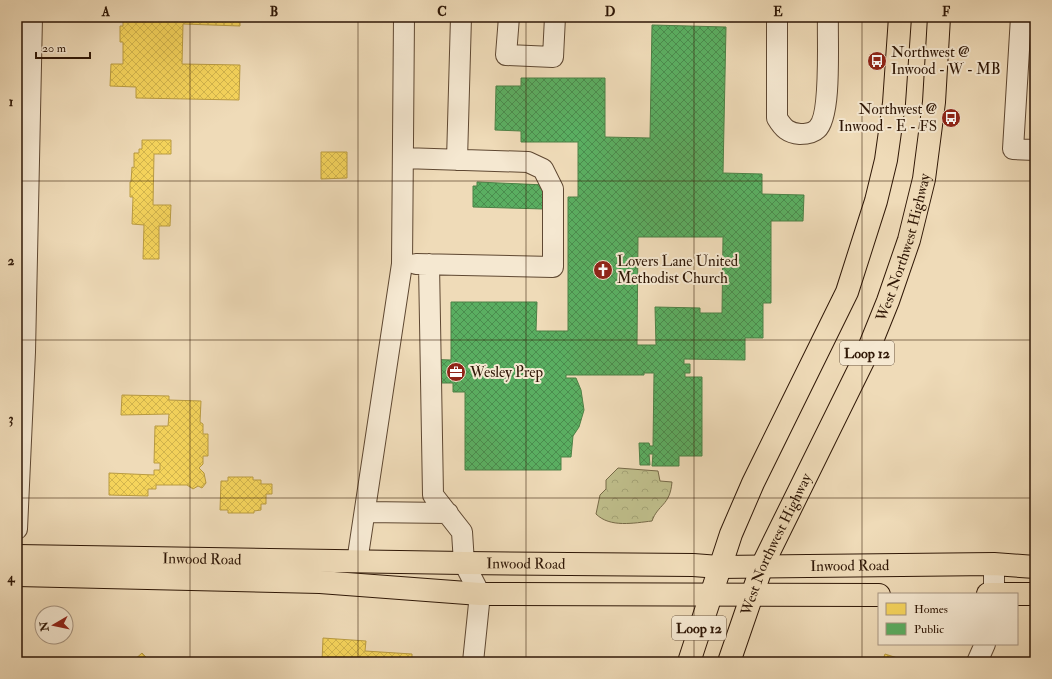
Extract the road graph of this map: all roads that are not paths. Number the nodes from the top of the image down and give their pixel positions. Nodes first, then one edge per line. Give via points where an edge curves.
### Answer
1 (32, 17) edge
2 (404, 17) edge
3 (461, 17) edge
4 (508, 17) edge
5 (555, 17) edge
6 (778, 17) edge
7 (828, 17) edge
8 (900, 17) edge
9 (939, 17) edge
10 (1021, 17) edge
11 (1035, 150) edge
12 (403, 158) junction
13 (457, 160) junction
14 (402, 264) junction
15 (428, 264) junction
16 (365, 512) junction
17 (448, 513) junction
18 (17, 529) edge
19 (17, 556) edge
20 (357, 562) junction
21 (464, 563) junction
22 (994, 564) junction
23 (762, 566) junction
24 (719, 567) junction
25 (1035, 567) edge
26 (17, 575) edge
27 (994, 593) edge
28 (480, 594) junction
29 (1018, 594) edge
30 (1035, 594) edge
31 (710, 595) junction
32 (751, 595) junction
33 (878, 595) edge
34 (985, 645) edge
35 (473, 662) edge
36 (689, 662) edge
37 (729, 662) edge
38 (977, 662) edge

1 - 18 street via 26,352
2 - 12 street
3 - 13 street
4 - 5 street via 506,55 553,58
6 - 7 street via 777,118 783,128 794,134 807,134 818,129 824,116 827,100
8 - 24 main road, Loop 12 via 894,103 886,160 876,201 847,292 753,483 730,534
9 - 23 main road, West Northwest Highway / Loop 12 via 934,102 924,179 909,240 867,353
10 - 11 street via 1014,149
12 - 13 street
12 - 14 street
13 - 15 street via 528,162 544,170 553,188 554,267
14 - 15 street
14 - 16 street
15 - 17 street via 433,495
16 - 17 street
16 - 20 street
17 - 21 street via 462,532
19 - 20 main road, Inwood Road
20 - 21 main road, Inwood Road
21 - 24 main road, Inwood Road
21 - 28 street
22 - 23 main road, Inwood Road
22 - 25 main road, Inwood Road
22 - 27 street
23 - 24 main road, Inwood Road
23 - 32 main road, West Northwest Highway / Loop 12
24 - 31 main road, Loop 12
26 - 28 main road, Inwood Road via 320,582
28 - 31 main road, Inwood Road
28 - 35 street
29 - 30 main road
31 - 32 main road, Inwood Road
31 - 36 main road, Loop 12
32 - 33 main road, Inwood Road
32 - 37 main road, West Northwest Highway / Loop 12
34 - 38 street

